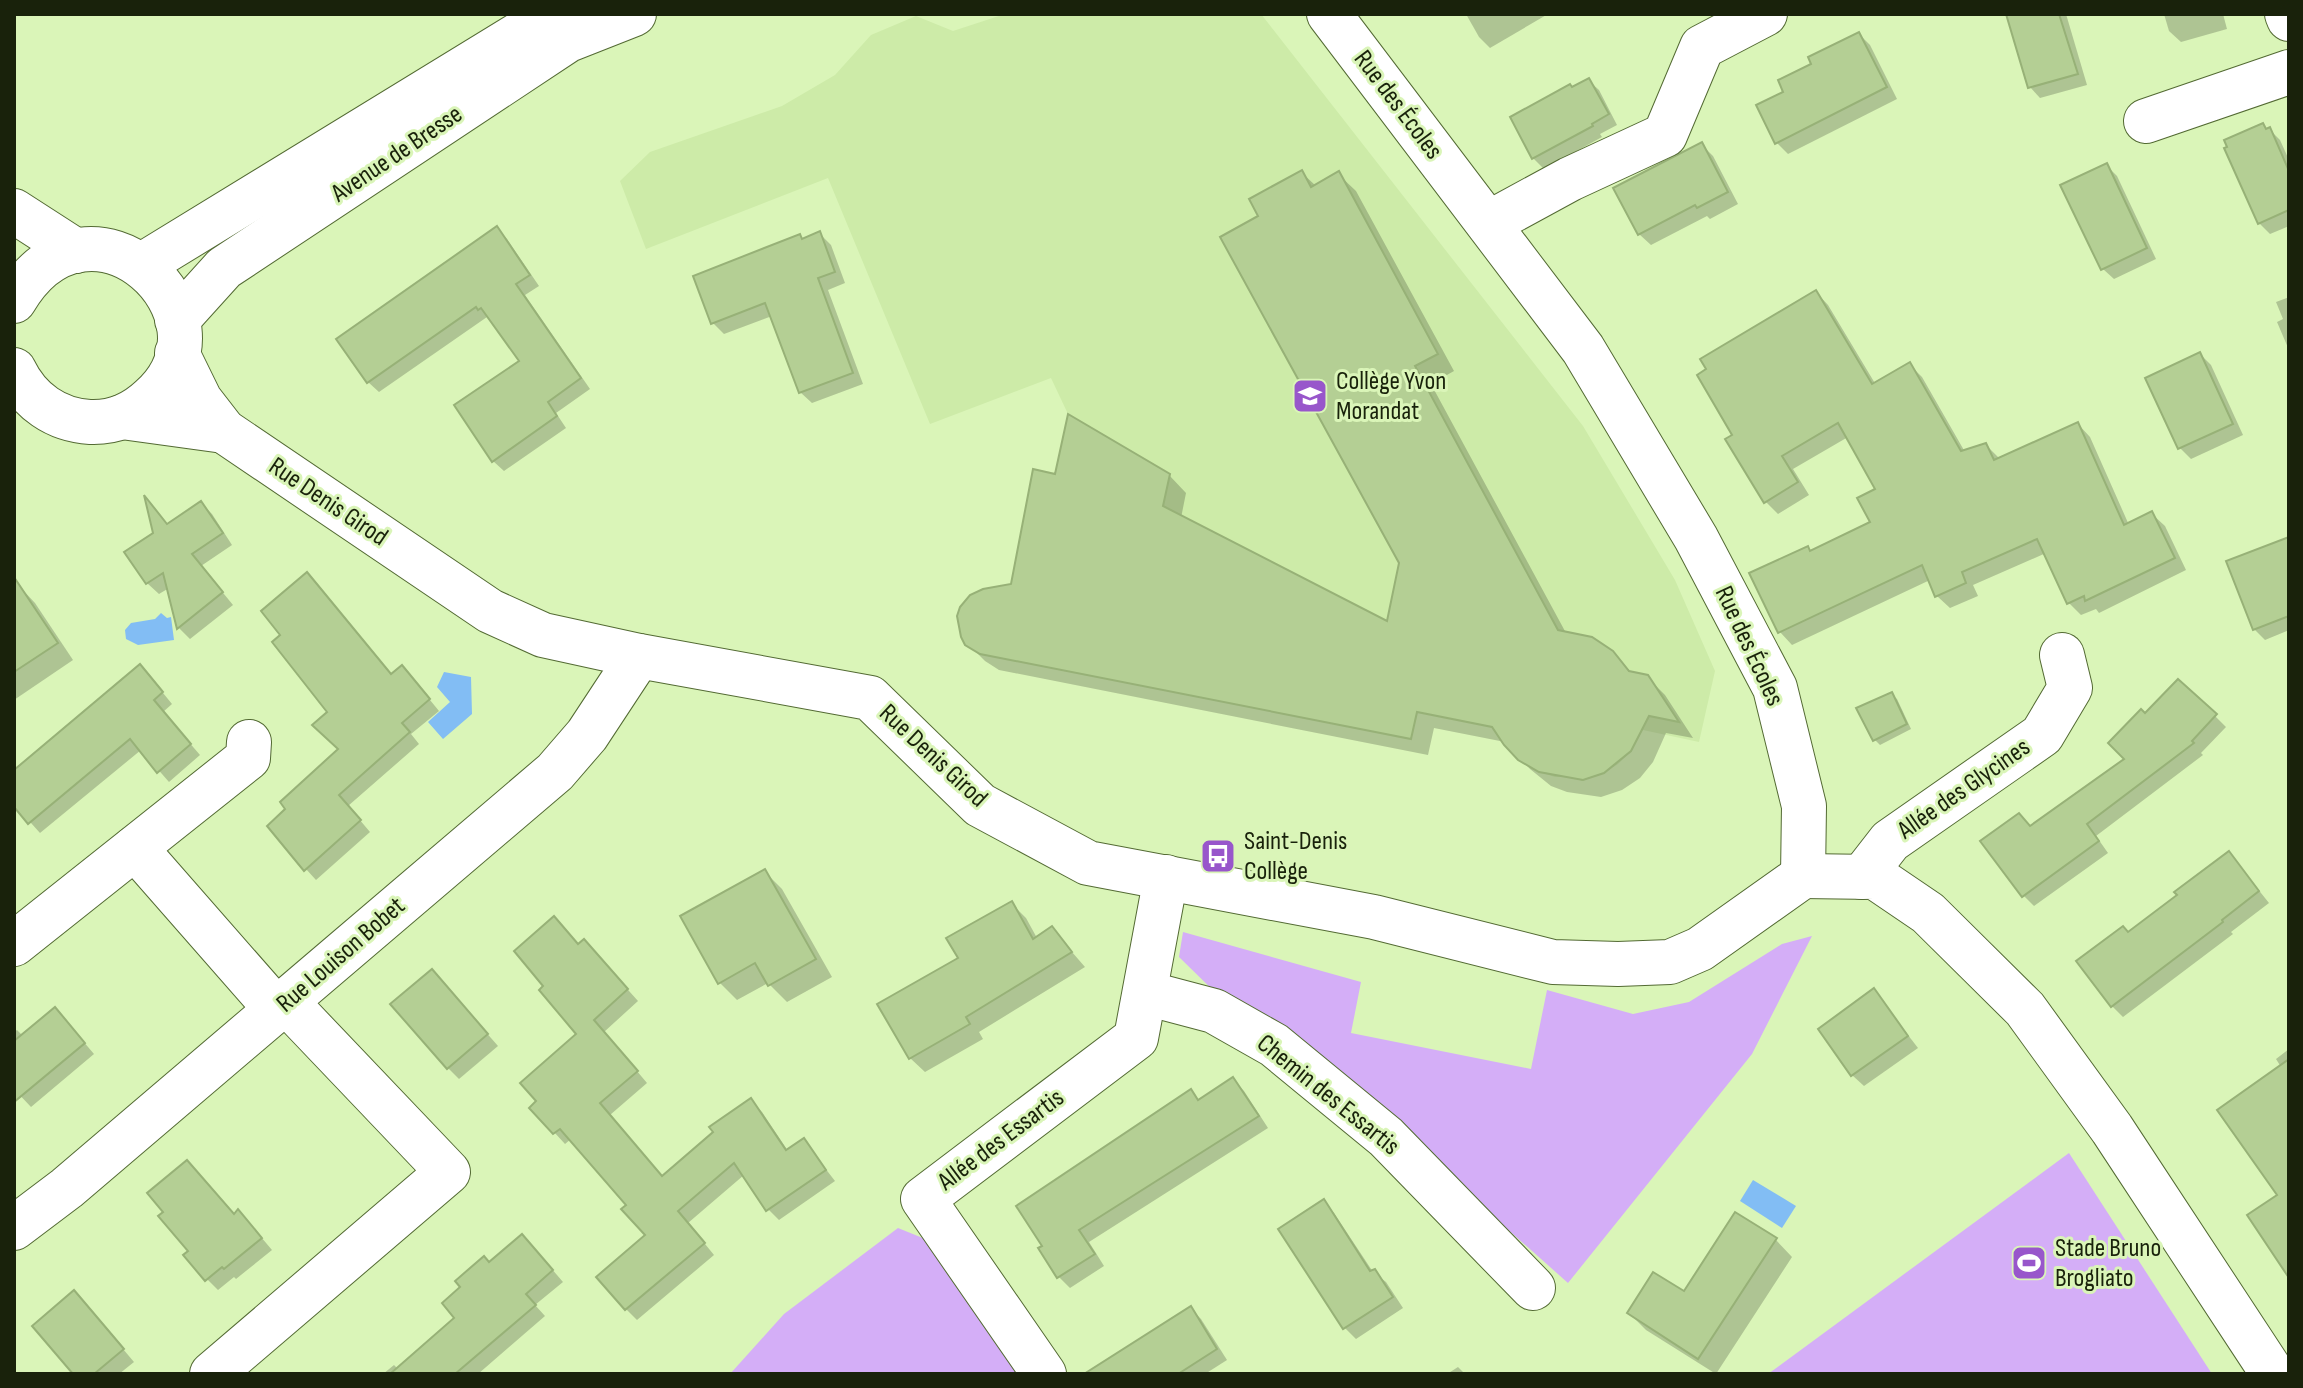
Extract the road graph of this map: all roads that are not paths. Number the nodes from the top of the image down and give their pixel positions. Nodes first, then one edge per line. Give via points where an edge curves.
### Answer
1 (552, 14) edge
2 (634, 14) edge
3 (1329, 14) edge
4 (1765, 14) edge
5 (2289, 72) edge
6 (2146, 121) dead end
7 (14, 211) edge
8 (1489, 223) junction
9 (76, 251) junction
10 (142, 265) junction
11 (14, 301) edge
12 (177, 336) junction
13 (16, 380) edge
14 (122, 417) junction
15 (224, 431) junction
16 (2062, 655) dead end
17 (639, 656) junction
18 (249, 742) dead end
19 (135, 848) junction
20 (1803, 876) junction
21 (1166, 877) junction
22 (1862, 877) junction
23 (14, 944) edge
24 (1146, 993) junction
25 (282, 1006) junction
26 (14, 1228) edge
27 (1533, 1288) dead end
28 (212, 1374) edge
29 (1044, 1374) edge
30 (2273, 1374) edge

1 - 10 street, Avenue de Bresse
2 - 12 street, Avenue de Bresse via 568,40 224,268
3 - 8 street, Rue des Écoles
4 - 8 street via 1702,47 1665,135
5 - 6 street
7 - 9 street
8 - 20 street, Rue des Écoles via 1583,349 1696,538 1775,688 1804,806
9 - 10 street via 122,254
9 - 11 street via 51,260 29,277
10 - 12 street, Rue Denis Girod via 170,298
12 - 14 street, Avenue de Bresse via 170,374 158,393
12 - 15 street, Rue Denis Girod via 200,400
13 - 14 street via 36,401 77,421
14 - 15 street, Rue Denis Girod
15 - 17 street, Rue Denis Girod via 490,611 543,635
16 - 22 street, Allée des Glycines via 2070,688 2042,735 1890,841
17 - 21 street, Rue Denis Girod via 870,698 980,805 1088,863
17 - 25 street, Rue Louison Bobet via 587,735 555,772
18 - 19 street via 248,758
19 - 23 street
19 - 25 street
20 - 21 street, Rue Denis Girod via 1700,949 1670,962 1618,964 1553,962 1374,917
20 - 22 street
21 - 24 street
22 - 30 street via 1875,877 1928,913 2025,1009 2112,1129
24 - 27 street, Chemin des Essartis via 1214,1011 1274,1045 1386,1137
24 - 29 street, Allée des Essartis via 1136,1038 923,1199
25 - 26 street, Rue Louison Bobet
25 - 28 street via 448,1172

